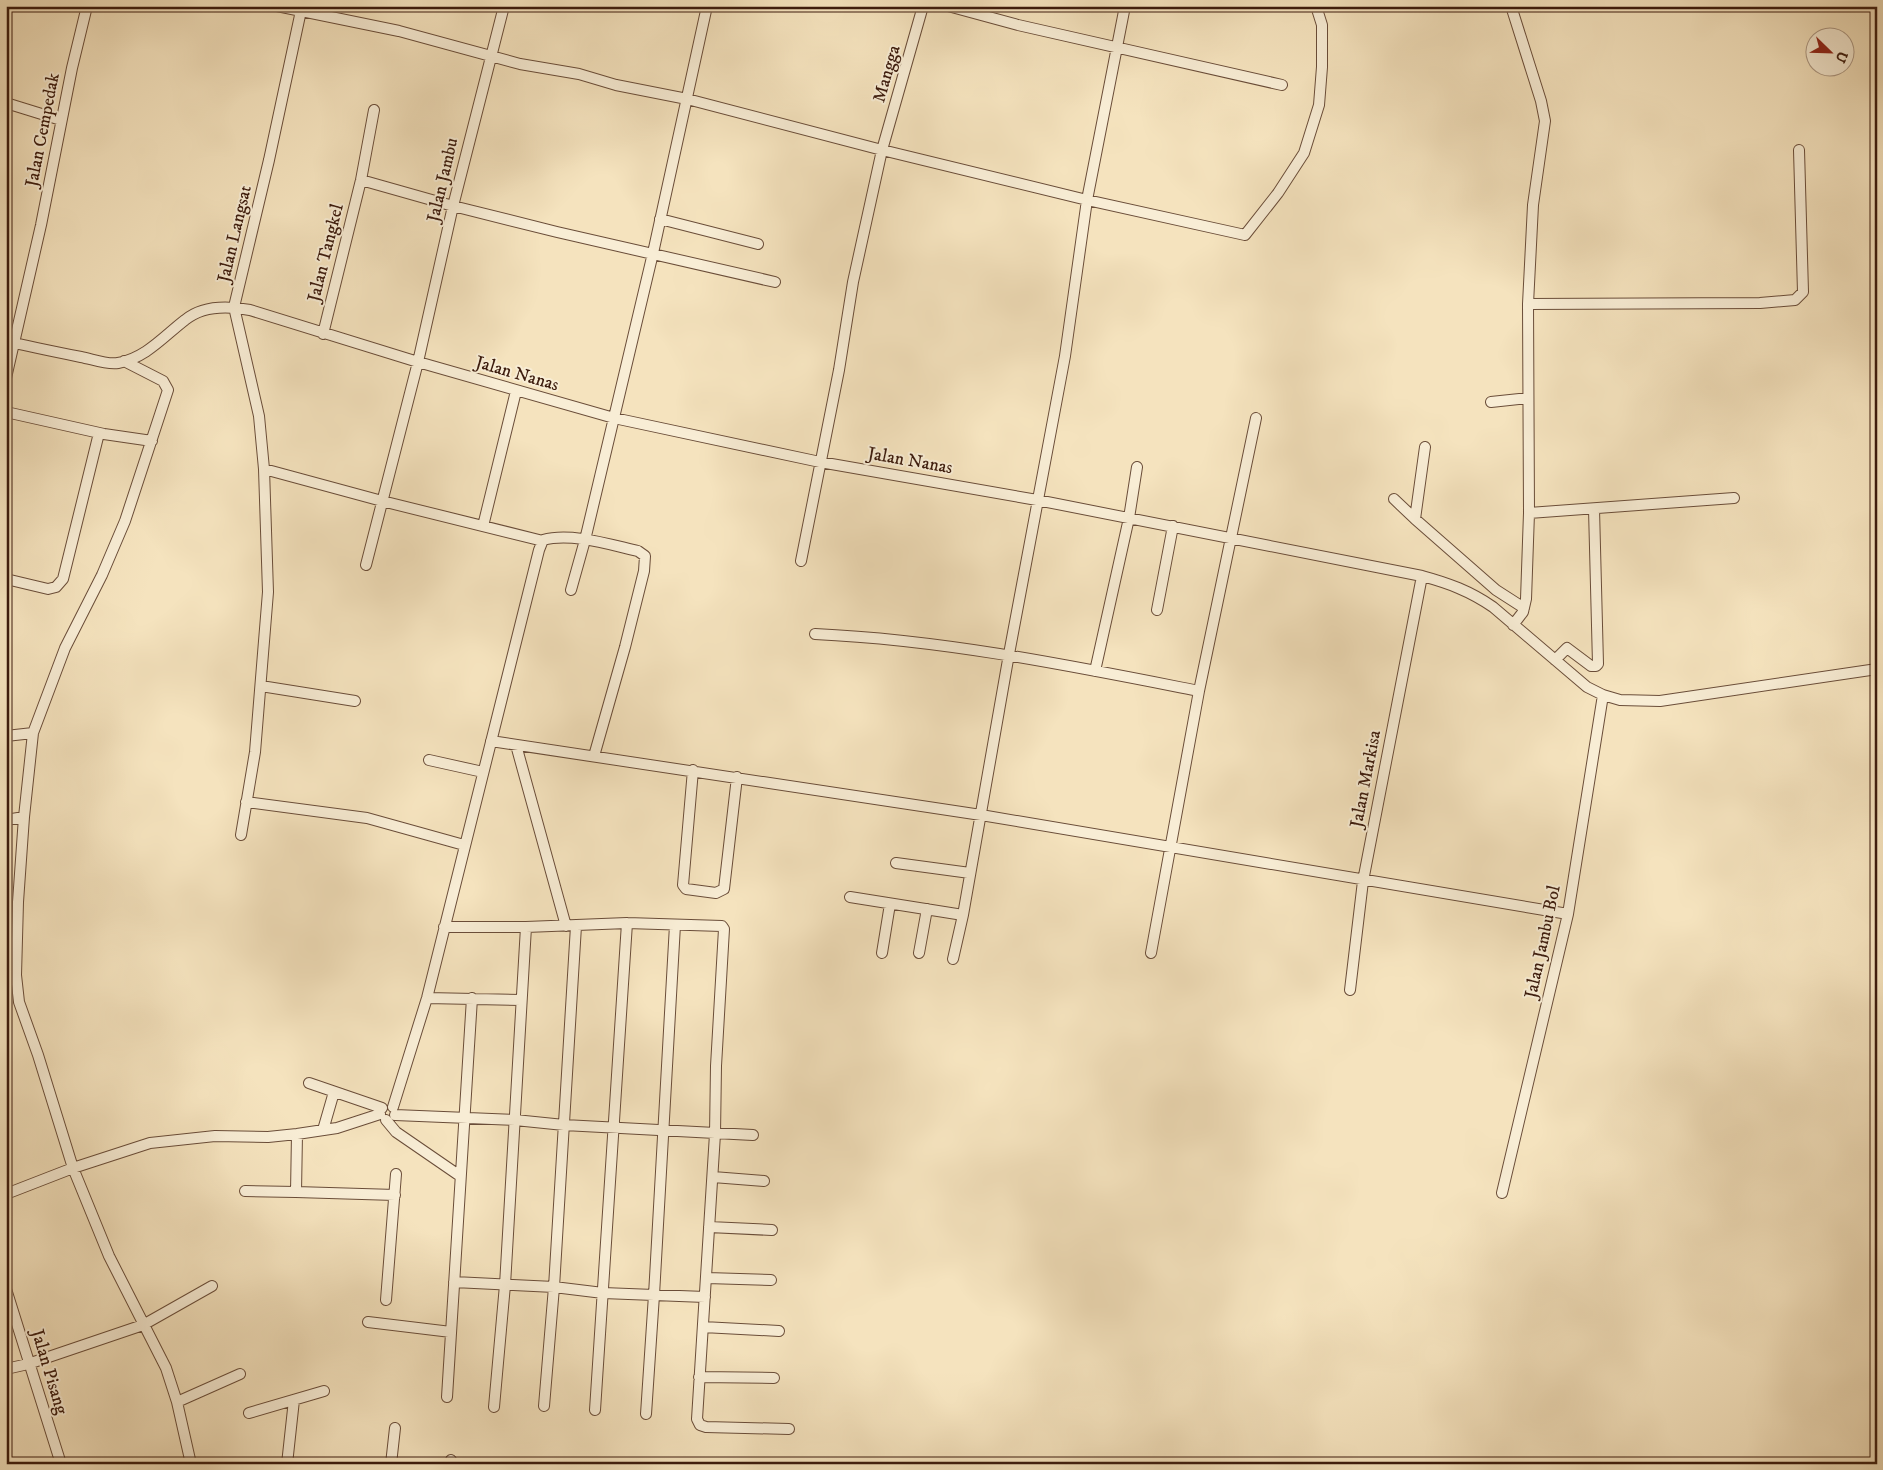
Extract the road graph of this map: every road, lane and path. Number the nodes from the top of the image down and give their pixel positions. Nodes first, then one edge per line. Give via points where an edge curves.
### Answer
1 (87, 6) edge
2 (277, 6) edge
3 (504, 6) edge
4 (708, 6) edge
5 (923, 6) edge
6 (948, 6) edge
7 (1125, 6) edge
8 (1316, 6) edge
9 (1511, 6) edge
10 (301, 9) edge
11 (1117, 47) junction
12 (492, 56) junction
13 (1282, 85) dead end
14 (687, 99) junction
15 (6, 103) edge
16 (374, 110) dead end
17 (61, 120) junction
18 (882, 150) junction
19 (1799, 150) dead end
20 (362, 180) junction
21 (1087, 200) junction
22 (453, 206) junction
23 (660, 219) junction
24 (758, 244) dead end
25 (653, 253) junction
26 (775, 282) dead end
27 (1528, 304) junction
28 (234, 307) junction
29 (323, 334) junction
30 (10, 342) edge
31 (124, 361) junction
32 (418, 362) junction
33 (6, 378) edge
34 (516, 391) junction
35 (1528, 398) junction
36 (1492, 402) dead end
37 (6, 412) edge
38 (614, 418) junction
39 (1256, 418) dead end
40 (99, 433) junction
41 (152, 441) junction
42 (1425, 447) dead end
43 (820, 462) junction
44 (1137, 468) dead end
45 (264, 469) junction
46 (1734, 498) dead end
47 (1394, 499) dead end
48 (1038, 500) junction
49 (382, 501) junction
50 (1594, 509) junction
51 (1529, 514) junction
52 (1129, 518) junction
53 (1415, 519) junction
54 (483, 526) junction
55 (1173, 526) junction
56 (1231, 537) junction
57 (585, 540) junction
58 (543, 541) junction
59 (801, 561) dead end
60 (366, 565) dead end
61 (1422, 576) junction
62 (6, 579) edge
63 (571, 590) dead end
64 (1157, 610) dead end
65 (1520, 616) junction
66 (815, 634) dead end
67 (1008, 654) junction
68 (1555, 660) junction
69 (1877, 669) edge
70 (1095, 671) junction
71 (261, 686) junction
72 (1199, 690) junction
73 (1603, 695) junction
74 (355, 701) dead end
75 (33, 733) junction
76 (6, 736) edge
77 (491, 741) junction
78 (516, 745) junction
79 (594, 756) junction
80 (429, 760) dead end
81 (693, 770) junction
82 (483, 772) junction
83 (737, 777) junction
84 (246, 802) junction
85 (981, 815) junction
86 (24, 817) junction
87 (6, 820) edge
88 (241, 835) dead end
89 (464, 845) junction
90 (1171, 846) junction
91 (896, 863) dead end
92 (970, 873) junction
93 (1363, 880) junction
94 (850, 897) dead end
95 (890, 904) junction
96 (926, 910) junction
97 (1568, 914) junction
98 (963, 915) junction
99 (627, 923) junction
100 (675, 925) junction
101 (571, 926) junction
102 (444, 927) junction
103 (526, 928) junction
104 (882, 953) dead end
105 (920, 953) dead end
106 (1151, 953) dead end
107 (953, 959) dead end
108 (11, 976) edge
109 (1350, 990) dead end
110 (427, 998) junction
111 (472, 998) junction
112 (521, 1000) junction
113 (309, 1082) dead end
114 (334, 1092) junction
115 (387, 1113) junction
116 (463, 1118) junction
117 (515, 1120) junction
118 (564, 1125) junction
119 (614, 1128) junction
120 (323, 1130) junction
121 (664, 1130) junction
122 (297, 1134) junction
123 (715, 1134) junction
124 (753, 1136) dead end
125 (73, 1168) junction
126 (396, 1174) dead end
127 (460, 1176) junction
128 (712, 1177) junction
129 (764, 1181) dead end
130 (245, 1191) dead end
131 (296, 1192) junction
132 (1502, 1193) dead end
133 (6, 1194) edge
134 (395, 1194) junction
135 (709, 1227) junction
136 (772, 1230) dead end
137 (707, 1278) junction
138 (771, 1280) dead end
139 (454, 1282) junction
140 (505, 1285) junction
141 (212, 1286) dead end
142 (554, 1287) junction
143 (6, 1289) edge
144 (603, 1292) junction
145 (654, 1295) junction
146 (705, 1298) junction
147 (386, 1300) dead end
148 (368, 1322) dead end
149 (143, 1325) junction
150 (703, 1327) junction
151 (779, 1331) dead end
152 (452, 1332) junction
153 (28, 1364) junction
154 (6, 1369) edge
155 (240, 1374) dead end
156 (700, 1377) junction
157 (774, 1378) dead end
158 (324, 1391) dead end
159 (446, 1397) dead end
160 (294, 1400) junction
161 (177, 1402) junction
162 (544, 1406) dead end
163 (494, 1407) dead end
164 (595, 1410) dead end
165 (249, 1413) dead end
166 (646, 1414) dead end
167 (395, 1428) dead end
168 (789, 1429) dead end
169 (61, 1464) edge
170 (191, 1464) edge
171 (287, 1464) edge
172 (391, 1464) edge

1 - 17 street, Jalan Cempedak
2 - 10 street
3 - 12 street, Jalan Jambu
4 - 14 street
5 - 18 street, Mangga
6 - 11 street
7 - 11 street
8 - 21 street via 1322,25 1319,105 1304,153 1246,235
9 - 27 street via 1545,121 1533,205
10 - 12 street
10 - 28 street, Jalan Langsat
11 - 13 street
11 - 21 street
12 - 14 street
12 - 22 street, Jalan Jambu
14 - 18 street
14 - 23 street
15 - 17 street
16 - 20 street, Jalan Tangkel
17 - 30 street, Jalan Cempedak via 41,225
18 - 21 street
18 - 43 street, Mangga
19 - 27 street via 1803,292 1795,300
20 - 22 street
20 - 29 street, Jalan Tangkel
21 - 48 street via 1065,356
22 - 25 street
22 - 32 street, Jalan Jambu
23 - 24 street
23 - 25 street
25 - 26 street
25 - 38 street
27 - 35 street
28 - 29 street, Jalan Nanas
28 - 31 street, Jalan Nanas via 203,311 186,319 152,347
28 - 45 street, Jalan Langsat via 259,416
29 - 32 street, Jalan Nanas
30 - 31 street, Jalan Nanas via 109,362
30 - 33 street, Jalan Cempedak
31 - 41 street via 162,381 168,390
32 - 34 street, Jalan Nanas
32 - 49 street, Jalan Jambu
34 - 38 street, Jalan Nanas
34 - 54 street
35 - 36 street
35 - 51 street
37 - 40 street
38 - 43 street, Jalan Nanas
38 - 57 street
39 - 56 street
40 - 41 street
40 - 62 street via 63,579 56,587 48,589
41 - 75 street via 125,522 65,648
42 - 53 street
43 - 48 street, Jalan Nanas
43 - 59 street, Mangga
44 - 52 street
45 - 49 street
45 - 71 street, Jalan Langsat via 268,592
46 - 50 street
47 - 53 street
48 - 52 street, Jalan Nanas
48 - 67 street
49 - 54 street
49 - 60 street, Jalan Jambu
50 - 51 street
50 - 68 street via 1598,664 1591,666 1567,648
51 - 65 street
52 - 55 street, Jalan Nanas
52 - 70 street
53 - 65 street via 1496,590
54 - 58 street
55 - 56 street, Jalan Nanas
55 - 64 street
56 - 61 street, Jalan Nanas
56 - 72 street
57 - 58 street via 552,538
57 - 63 street
57 - 79 street via 638,551 645,556 625,647
58 - 77 street
61 - 65 street, Jalan Nanas via 1451,584
61 - 93 street, Jalan Markisa
65 - 68 street
66 - 67 street
67 - 70 street
67 - 85 street
68 - 73 street via 1587,687
69 - 73 street via 1660,700 1636,702
70 - 72 street
71 - 74 street
71 - 84 street, Jalan Langsat via 255,752
72 - 90 street
73 - 97 street, Jalan Jambu Bol
75 - 76 street
75 - 86 street
77 - 78 street
77 - 82 street
78 - 79 street
78 - 101 street
79 - 81 street
80 - 82 street
81 - 83 street
81 - 83 street via 683,885 686,889 716,893 724,889
82 - 89 street
83 - 85 street
84 - 88 street, Jalan Langsat
84 - 89 street via 367,818
85 - 90 street
85 - 92 street
86 - 87 street
86 - 108 street
89 - 102 street
90 - 93 street
90 - 106 street
91 - 92 street
92 - 98 street
93 - 97 street
93 - 109 street, Jalan Markisa
94 - 95 street
95 - 96 street
95 - 104 street
96 - 98 street
96 - 105 street
97 - 132 street, Jalan Jambu Bol
98 - 107 street
99 - 100 street
99 - 101 street
99 - 119 street
100 - 121 street
100 - 123 street via 722,926 724,929
101 - 103 street
101 - 118 street
102 - 103 street
102 - 110 street
103 - 112 street
108 - 125 street
110 - 111 street
110 - 115 street
111 - 112 street
111 - 116 street
112 - 117 street
113 - 114 street
114 - 115 street
114 - 120 street
115 - 116 street
115 - 120 street
115 - 127 street via 396,1132
116 - 117 street
116 - 127 street
117 - 118 street
117 - 140 street
118 - 119 street
118 - 142 street
119 - 121 street
119 - 144 street
120 - 122 street
121 - 123 street
121 - 145 street
122 - 125 street via 215,1136 150,1143
122 - 131 street
123 - 124 street
123 - 128 street
125 - 133 street
125 - 149 street via 109,1256
126 - 134 street
127 - 139 street
128 - 129 street
128 - 135 street
130 - 131 street
131 - 134 street
134 - 147 street
135 - 136 street
135 - 137 street
137 - 138 street
137 - 146 street
139 - 140 street
139 - 152 street
140 - 142 street
140 - 163 street
141 - 149 street
142 - 144 street
142 - 162 street
143 - 153 street, Jalan Pisang
144 - 145 street
144 - 164 street
145 - 146 street
145 - 166 street
146 - 150 street
148 - 152 street
149 - 153 street
149 - 161 street via 166,1368
150 - 151 street
150 - 156 street
152 - 159 street
153 - 154 street
153 - 169 street, Jalan Pisang
155 - 161 street
156 - 157 street
156 - 168 street via 697,1419 700,1425
158 - 160 street
160 - 165 street
160 - 171 street
161 - 170 street
167 - 172 street

